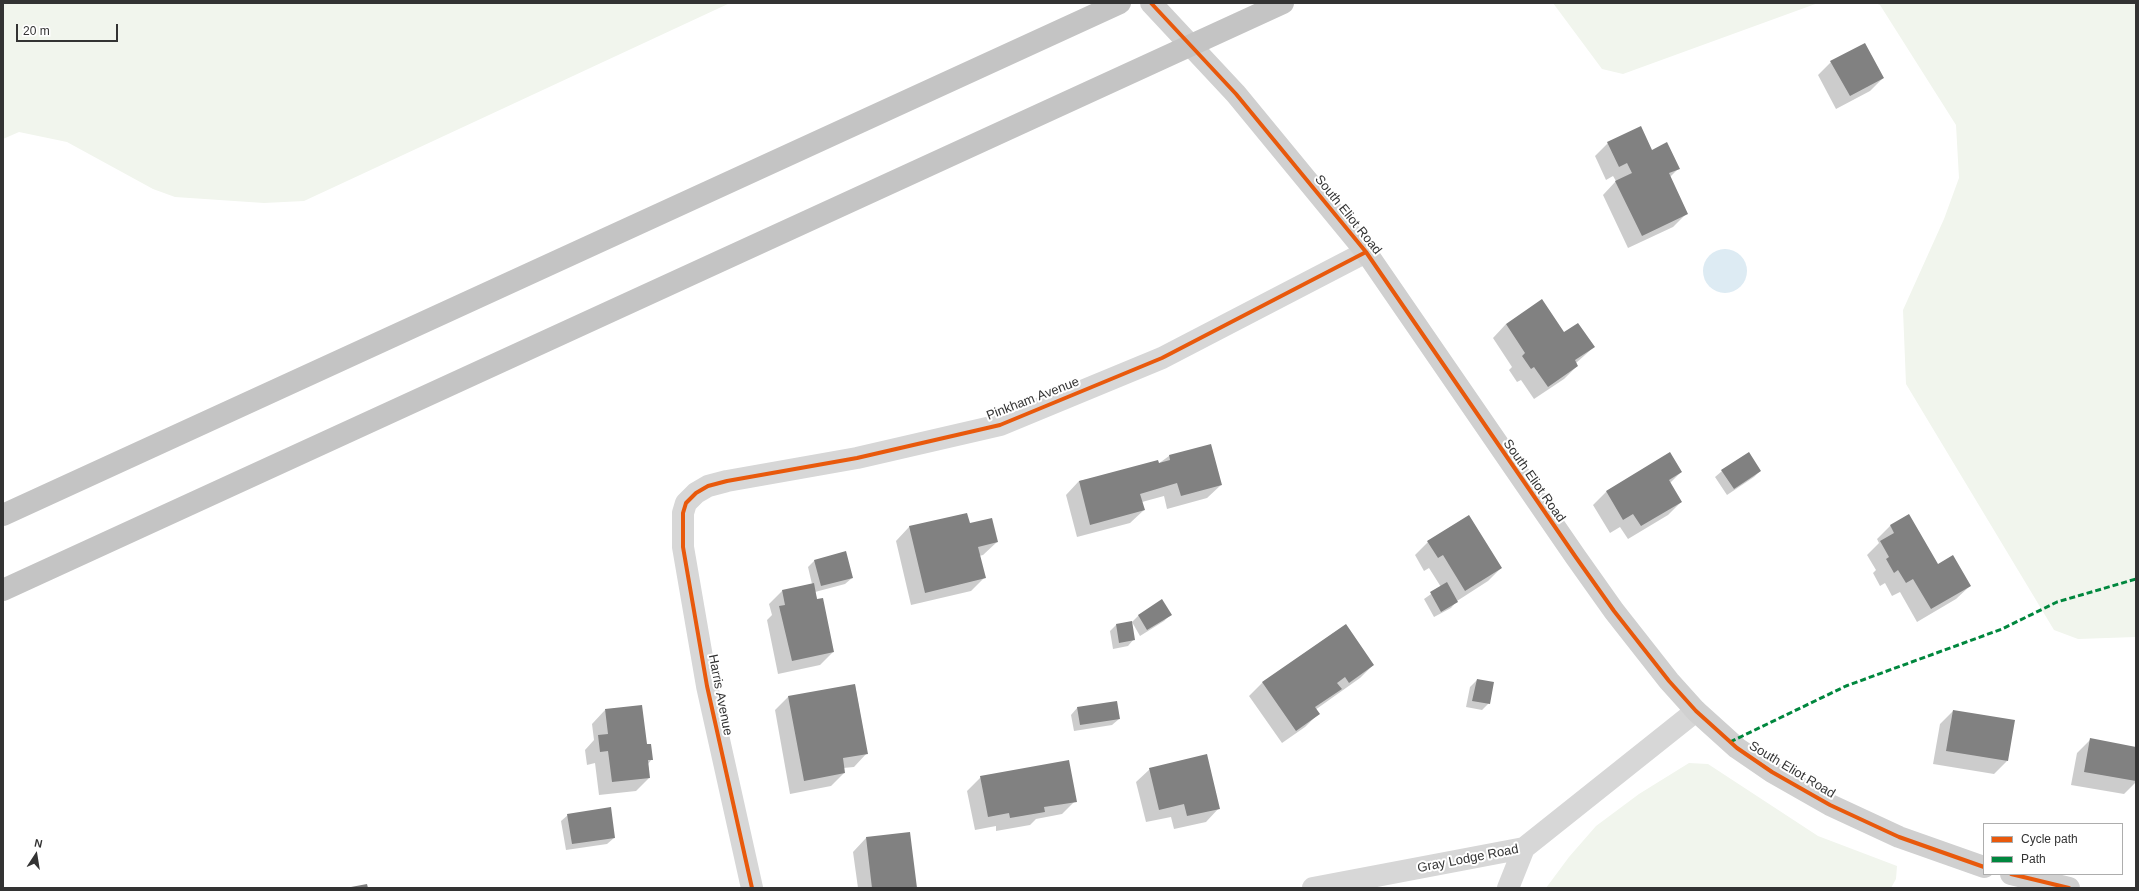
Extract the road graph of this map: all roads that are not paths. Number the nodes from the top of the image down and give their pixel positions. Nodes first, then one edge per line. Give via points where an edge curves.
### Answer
1 (1120, 3) edge
2 (1151, 3) edge
3 (1283, 3) edge
4 (1366, 252) junction
5 (686, 504) joint
6 (3, 515) edge
7 (3, 590) edge
8 (1696, 711) junction
9 (1524, 848) junction
10 (1983, 867) edge
11 (2015, 875) edge
12 (752, 888) edge
13 (1313, 888) edge
14 (1508, 888) edge
15 (2069, 888) edge

1 - 6 highway
2 - 4 main road, South Eliot Road via 1236,94
3 - 7 highway
4 - 5 street, Pinkham Avenue via 1162,358 1000,425 857,458 708,486 696,493
4 - 8 main road, South Eliot Road via 1578,561 1669,681
5 - 12 street, Harris Avenue via 683,513 683,547 704,671
8 - 9 street, Gray Lodge Road
8 - 10 main road, South Eliot Road via 1737,748 1772,772 1830,805 1899,837
9 - 13 street, Gray Lodge Road
9 - 14 street
11 - 15 main road

